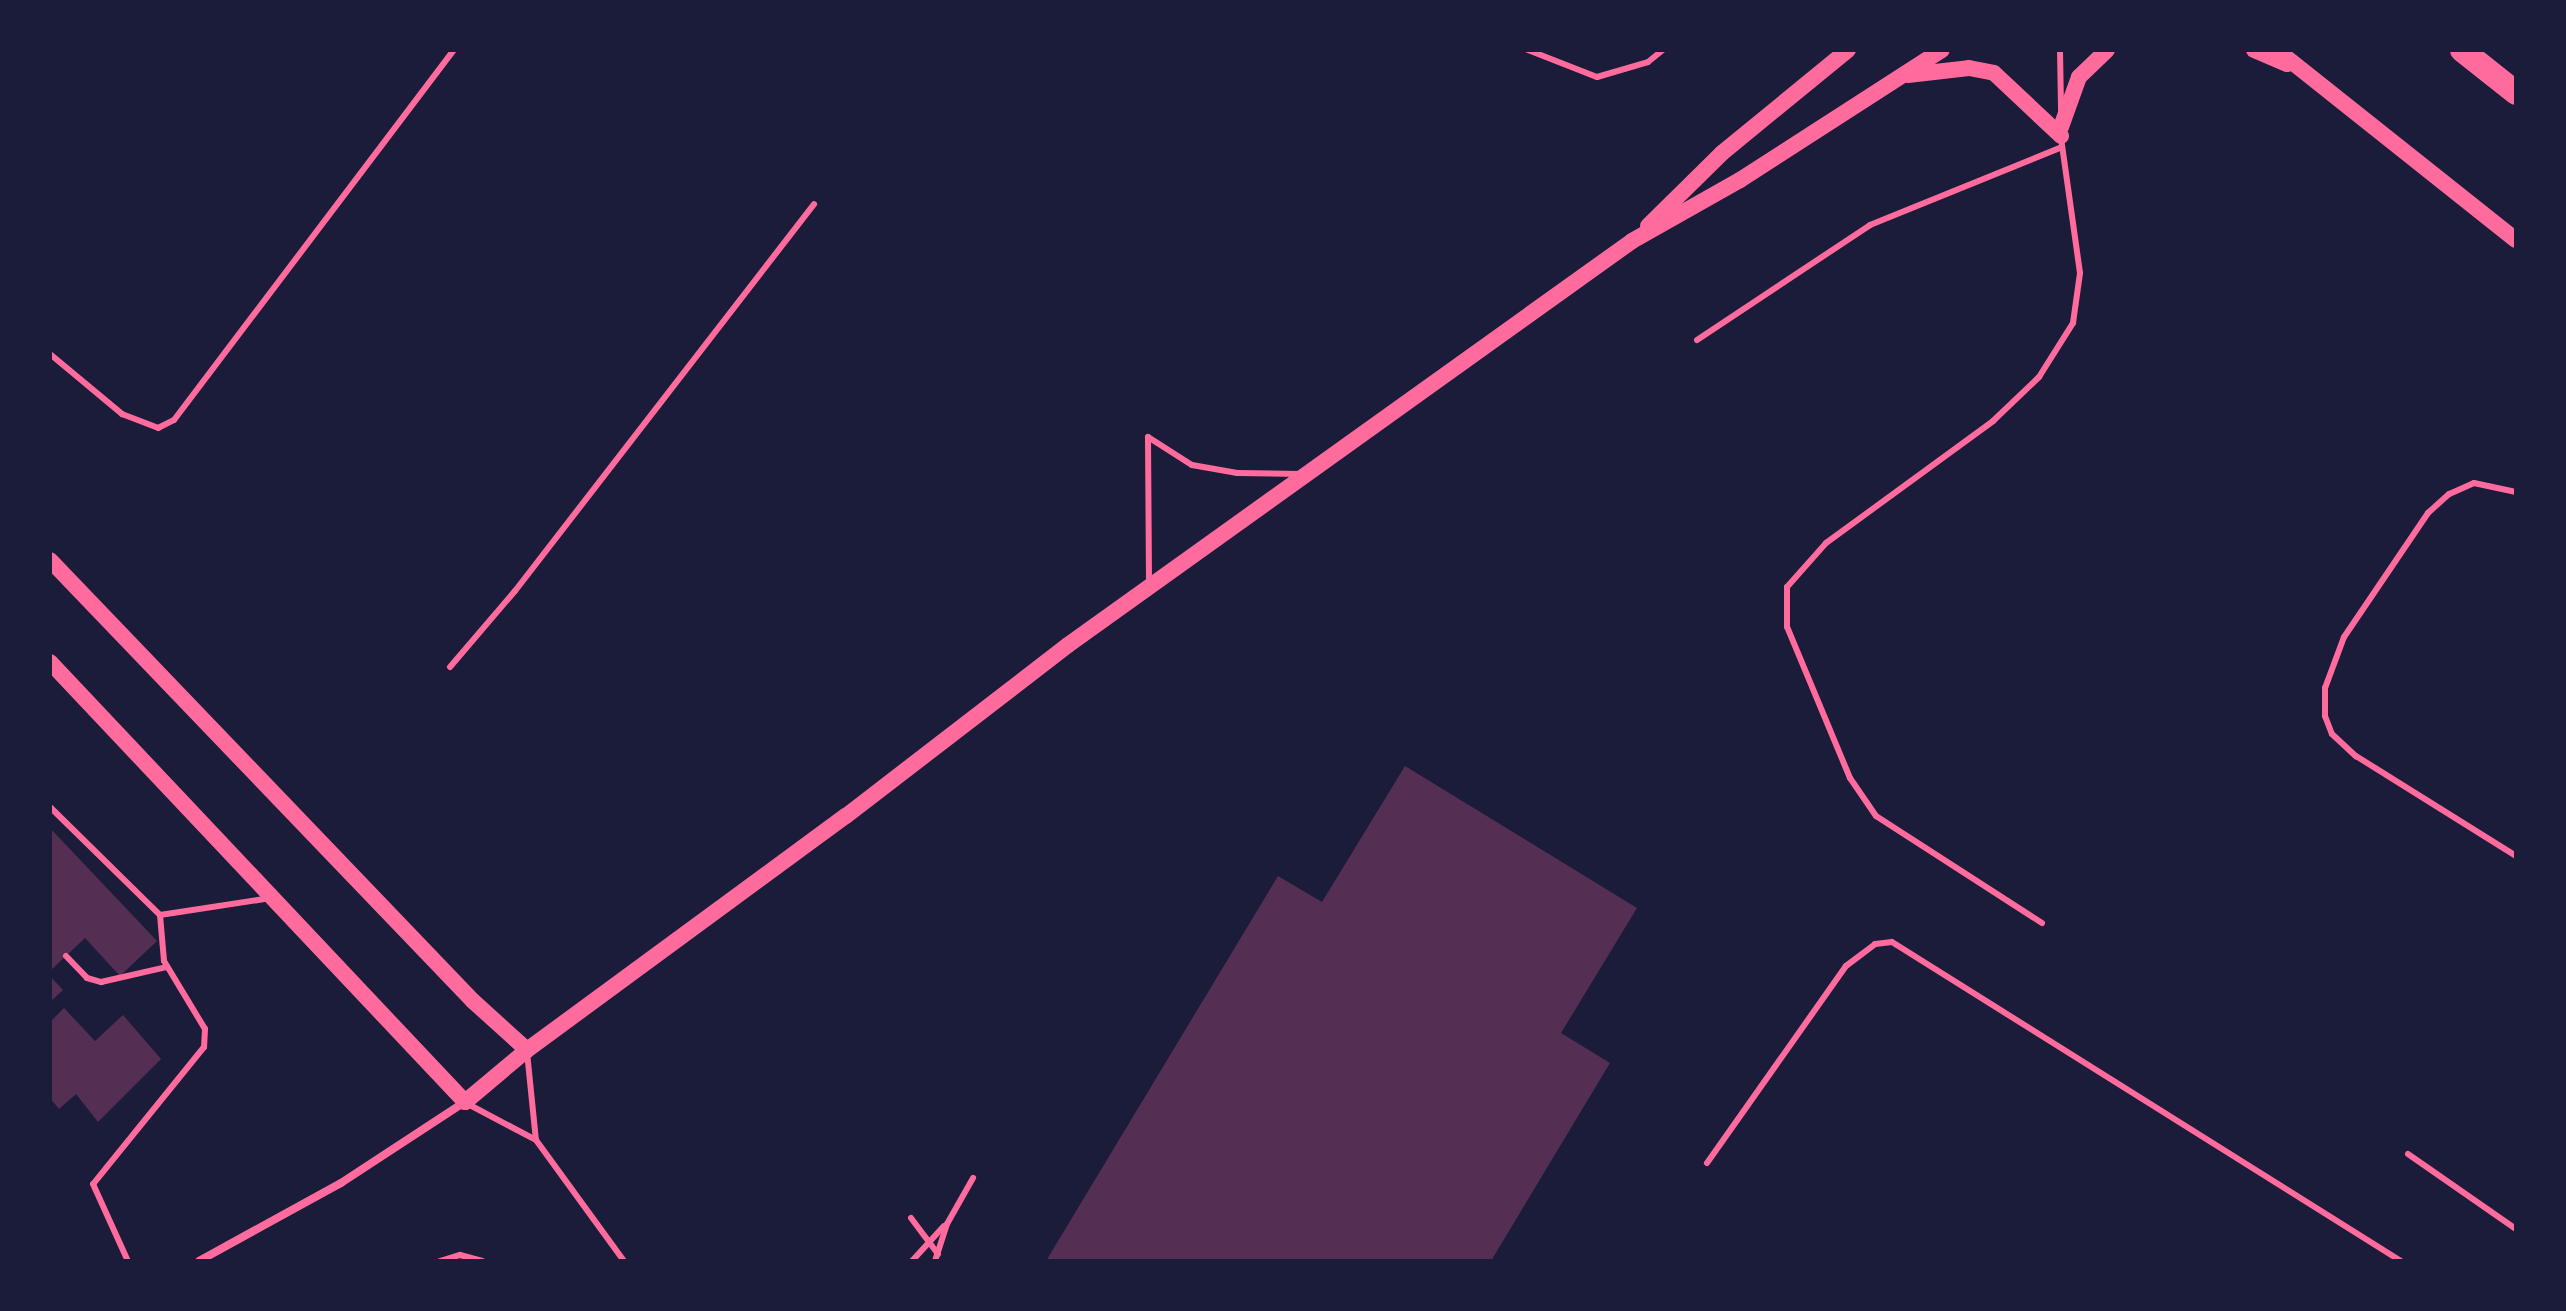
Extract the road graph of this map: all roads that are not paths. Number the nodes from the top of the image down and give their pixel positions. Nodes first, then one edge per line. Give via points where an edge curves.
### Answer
1 (454, 50) edge
2 (1528, 50) edge
3 (1663, 50) edge
4 (1848, 50) edge
5 (1942, 50) edge
6 (2060, 50) edge
7 (2107, 50) edge
8 (2254, 50) edge
9 (2277, 50) edge
10 (2462, 50) edge
11 (2292, 66) junction
12 (1905, 76) junction
13 (2516, 93) edge
14 (2061, 137) junction
15 (814, 204) dead end
16 (2516, 240) edge
17 (1632, 241) junction
18 (1697, 340) dead end
19 (50, 354) edge
20 (1307, 474) junction
21 (2516, 492) edge
22 (50, 560) edge
23 (1149, 587) junction
24 (50, 662) edge
25 (450, 667) dead end
26 (50, 807) edge
27 (2516, 856) edge
28 (271, 898) junction
29 (160, 915) junction
30 (2042, 923) dead end
31 (66, 956) dead end
32 (167, 967) junction
33 (527, 1050) junction
34 (465, 1102) junction
35 (536, 1140) junction
36 (2408, 1154) dead end
37 (1707, 1163) dead end
38 (973, 1178) dead end
39 (911, 1218) dead end
40 (947, 1224) junction
41 (2516, 1229) edge
42 (929, 1242) junction
43 (936, 1257) edge
44 (128, 1261) edge
45 (199, 1261) edge
46 (440, 1261) edge
47 (482, 1261) edge
48 (624, 1261) edge
49 (912, 1261) edge
50 (2401, 1261) edge

1 - 19 lane via 174,420 158,428 122,414
2 - 3 lane via 1597,77 1648,62
4 - 17 main road via 1722,153
5 - 12 main road
6 - 14 lane
7 - 14 main road via 2079,77
8 - 11 main road
9 - 11 main road
10 - 13 highway
11 - 16 main road
12 - 14 main road via 1969,68 1994,73
12 - 17 main road
14 - 18 lane via 1870,225
14 - 30 lane via 2080,273 2073,323 2039,377 1993,421 1826,543 1787,587 1787,627 1850,778 1876,816
15 - 25 lane via 515,591
17 - 20 main road
20 - 23 main road
20 - 23 lane via 1237,473 1192,465 1148,437
21 - 27 lane via 2474,483 2449,494 2428,513 2344,637 2325,702 2332,734 2356,756
22 - 33 main road via 473,1001
23 - 33 main road
24 - 28 main road
26 - 29 lane
28 - 29 lane
28 - 34 main road
29 - 32 lane
31 - 32 lane via 87,978 101,982
32 - 44 lane via 203,1022 206,1038 93,1184
33 - 34 main road
33 - 35 lane
34 - 35 lane
34 - 45 street via 341,1183
35 - 48 lane
36 - 41 lane
37 - 50 lane via 1846,966 1875,944 1892,942
38 - 40 lane
39 - 42 lane
40 - 42 lane
40 - 43 lane
42 - 43 lane
42 - 49 lane
46 - 47 lane via 460,1255

